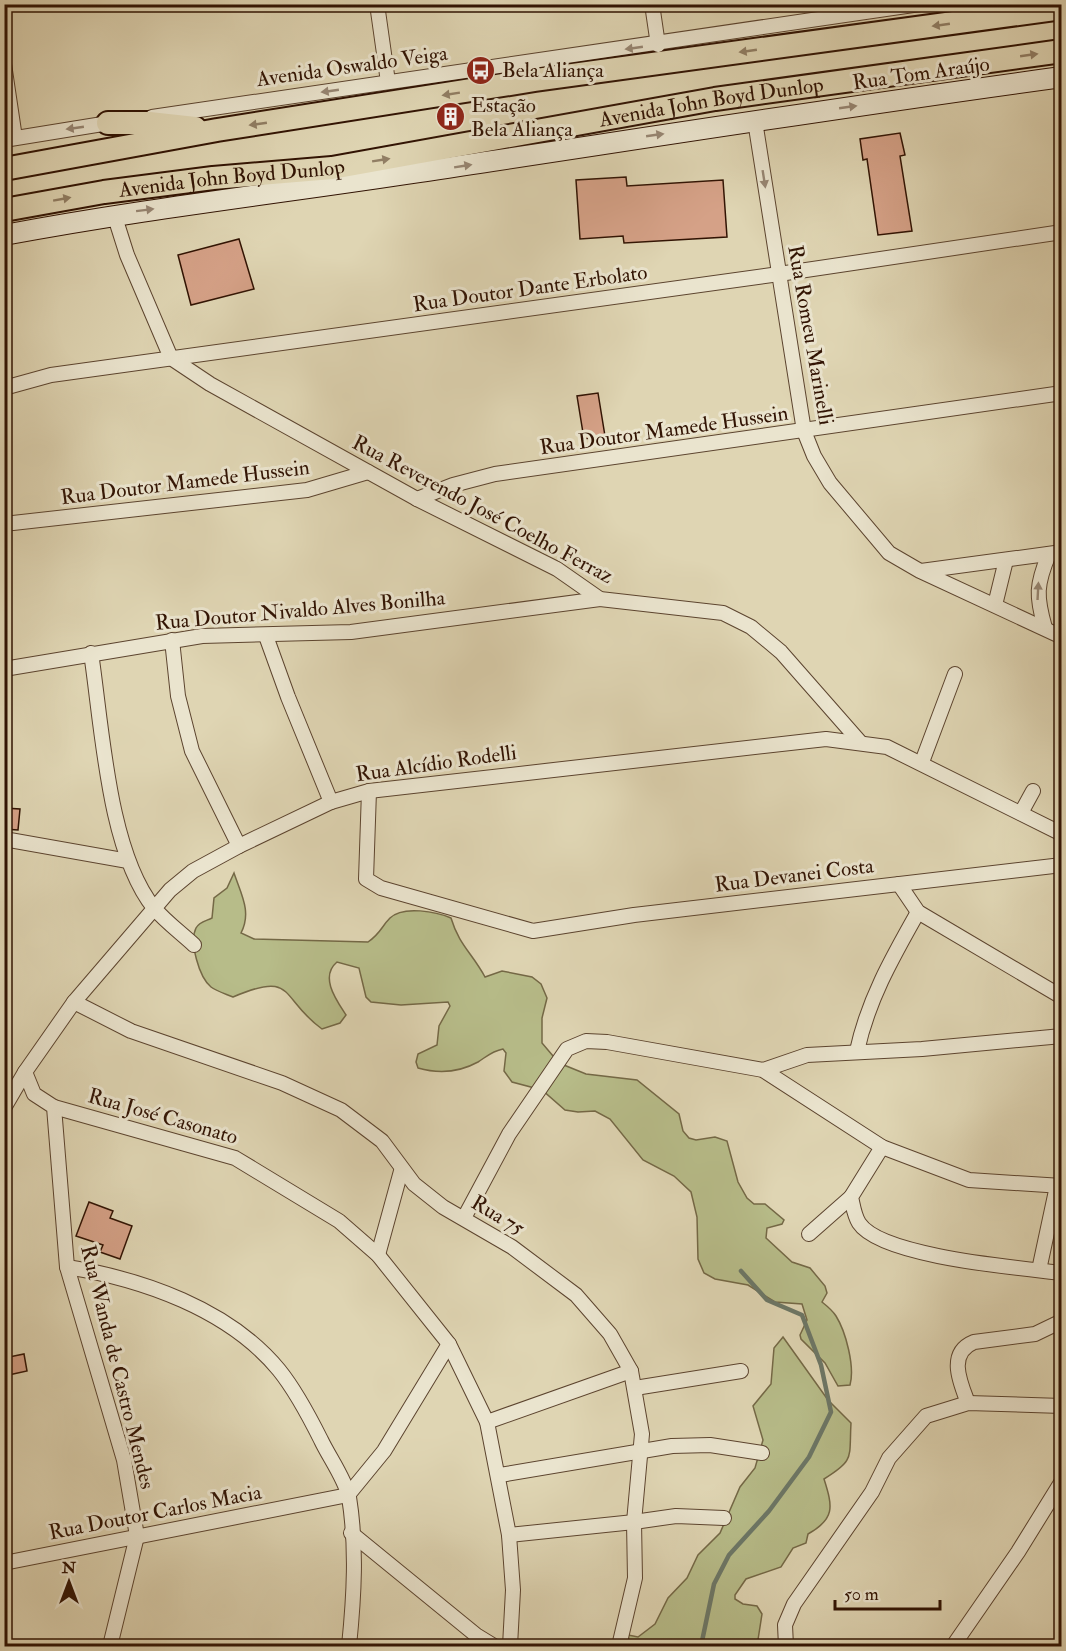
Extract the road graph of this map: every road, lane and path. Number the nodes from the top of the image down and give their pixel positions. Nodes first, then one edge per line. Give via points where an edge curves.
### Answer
1 (377, 4) edge
2 (652, 4) edge
3 (920, 4) edge
4 (1062, 8) edge
5 (658, 45) junction
6 (1062, 51) edge
7 (4, 64) edge
8 (1062, 77) edge
9 (388, 82) junction
10 (755, 121) junction
11 (108, 123) junction
12 (217, 130) junction
13 (10, 139) edge
14 (4, 169) edge
15 (4, 210) edge
16 (114, 214) junction
17 (1062, 232) edge
18 (4, 235) edge
19 (779, 274) junction
20 (171, 358) junction
21 (4, 388) edge
22 (1062, 393) edge
23 (804, 431) junction
24 (368, 472) junction
25 (417, 499) junction
26 (4, 524) edge
27 (1055, 553) edge
28 (1006, 560) junction
29 (920, 571) junction
30 (600, 599) junction
31 (995, 604) junction
32 (1045, 628) junction
33 (266, 636) junction
34 (1062, 637) edge
35 (172, 640) junction
36 (91, 653) junction
37 (4, 669) edge
38 (955, 674) dead end
39 (860, 742) junction
40 (922, 762) junction
41 (369, 791) junction
42 (1033, 791) dead end
43 (331, 802) junction
44 (1021, 813) junction
45 (1062, 834) edge
46 (4, 839) edge
47 (239, 846) junction
48 (128, 861) junction
49 (1062, 865) edge
50 (899, 884) junction
51 (154, 907) junction
52 (918, 912) junction
53 (194, 945) dead end
54 (1062, 997) edge
55 (74, 1002) junction
56 (1062, 1036) edge
57 (856, 1051) junction
58 (763, 1070) junction
59 (25, 1072) junction
60 (54, 1107) junction
61 (4, 1108) edge
62 (882, 1147) junction
63 (401, 1170) junction
64 (1059, 1186) edge
65 (850, 1197) junction
66 (464, 1218) junction
67 (808, 1234) dead end
68 (378, 1255) junction
69 (67, 1267) junction
70 (1039, 1270) junction
71 (1062, 1273) edge
72 (1062, 1321) edge
73 (449, 1344) junction
74 (631, 1371) junction
75 (741, 1371) dead end
76 (635, 1388) junction
77 (968, 1403) junction
78 (1062, 1406) edge
79 (487, 1422) junction
80 (642, 1450) junction
81 (762, 1453) dead end
82 (500, 1475) junction
83 (1062, 1481) edge
84 (348, 1495) junction
85 (724, 1518) dead end
86 (634, 1522) junction
87 (351, 1533) junction
88 (509, 1535) junction
89 (137, 1536) junction
90 (4, 1563) edge
91 (110, 1647) edge
92 (349, 1647) edge
93 (494, 1647) edge
94 (510, 1647) edge
95 (619, 1647) edge
96 (786, 1647) edge
97 (953, 1647) edge

1 - 9 street
2 - 5 street
3 - 5 street, Avenida Oswaldo Veiga
4 -> 12 main road, Avenida John Boyd Dunlop via 535,80
5 -> 9 street, Avenida Oswaldo Veiga
15 -> 6 main road, Avenida John Boyd Dunlop via 104,192 367,162 715,99
7 - 13 street
10 -> 8 main road, Rua Tom Araújo
9 -> 11 street, Avenida Oswaldo Veiga
16 -> 10 main road, Rua Tom Araújo
10 -> 19 street, Rua Romeu Marinelli
11 - 12 main road via 158,123
11 -> 13 street, Avenida Oswaldo Veiga
12 - 14 main road, Avenida John Boyd Dunlop
16 - 18 main road, Rua Tom Araújo
16 - 20 street via 127,255
17 - 19 street, Rua Doutor Dante Erbolato
19 - 20 street, Rua Doutor Dante Erbolato
19 - 23 street, Rua Romeu Marinelli
20 - 21 street, Rua Doutor Dante Erbolato via 51,375
20 - 24 street, Rua Reverendo José Coelho Ferraz
22 - 23 street, Rua Doutor Mamede Hussein
23 - 25 street, Rua Doutor Mamede Hussein via 495,474
23 - 29 street, Rua Romeu Marinelli via 830,483 863,525 889,553
24 - 25 street, Rua Reverendo José Coelho Ferraz
24 - 26 street, Rua Doutor Mamede Hussein via 307,490
25 - 30 street, Rua Reverendo José Coelho Ferraz via 557,569
27 - 28 street
32 -> 27 street via 1037,602 1038,581
28 - 29 street
28 - 31 street
29 - 31 street, Rua Romeu Marinelli
30 - 33 street, Rua Doutor Nivaldo Alves Bonilha via 351,632
30 - 39 street, Rua Reverendo José Coelho Ferraz via 723,613 751,627 781,652
31 - 32 street, Rua Romeu Marinelli
32 - 34 street, Rua Romeu Marinelli
33 - 35 street, Rua Doutor Nivaldo Alves Bonilha
33 - 43 street
35 - 36 street, Rua Doutor Nivaldo Alves Bonilha
35 - 47 street via 178,696 192,751
36 - 37 street, Rua Doutor Nivaldo Alves Bonilha
36 - 48 street via 117,825
38 - 40 street
39 - 40 street via 887,747
39 - 41 street, Rua Alcídio Rodelli via 826,740
40 - 44 street
41 - 43 street, Rua Alcídio Rodelli
41 - 50 street, Rua Devanei Costa via 366,879 381,888 533,931 634,915
42 - 44 street
43 - 47 street, Rua Alcídio Rodelli
44 - 45 street
46 - 48 street
47 - 51 street, Rua Alcídio Rodelli via 193,871
48 - 51 street
49 - 50 street, Rua Devanei Costa
50 - 52 street
51 - 53 street
51 - 55 street, Rua Alcídio Rodelli
52 - 54 street
52 - 57 street via 878,984 864,1017
55 - 59 street, Rua Alcídio Rodelli
55 - 63 street, Rua 75 via 131,1031 282,1083 341,1110 382,1141
56 - 57 street
57 - 58 street via 807,1055
58 - 62 street
58 - 66 street via 607,1042 586,1041 571,1047 509,1134
59 - 60 street via 34,1094
59 - 61 street, Rua Alcídio Rodelli
60 - 68 street, Rua José Casonato via 235,1158 339,1221
60 - 69 street, Rua Wanda de Castro Mendes
62 - 64 street via 969,1180
62 - 65 street
63 - 66 street, Rua 75 via 442,1207
63 - 68 street
64 - 70 street
65 - 67 street
65 - 70 street via 859,1224 881,1240 942,1257
66 - 74 street, Rua 75 via 512,1247 576,1295 610,1334
68 - 73 street, Rua José Casonato
69 - 84 street via 106,1273 166,1292 197,1306 259,1351 279,1370 306,1410
69 - 89 street, Rua Wanda de Castro Mendes via 124,1460
70 - 71 street
72 - 77 street via 1035,1334 965,1345 957,1372
73 - 79 street, Rua José Casonato
73 - 84 street via 384,1451
74 - 76 street, Rua 75
74 - 79 street
75 - 76 street
76 - 80 street, Rua 75
77 - 78 street
77 - 96 street via 926,1416 889,1458 872,1492 794,1604 785,1625
79 - 82 street, Rua José Casonato
80 - 81 street via 710,1445
80 - 82 street
80 - 86 street, Rua 75
82 - 88 street, Rua José Casonato
83 - 97 street
84 - 87 street
84 - 89 street, Rua Doutor Carlos Macia
85 - 86 street via 665,1516
86 - 88 street
86 - 95 street, Rua 75 via 635,1578
87 - 92 street via 355,1584
87 - 93 street
88 - 94 street, Rua José Casonato via 513,1590
89 - 90 street, Rua Doutor Carlos Macia
89 - 91 street, Rua Wanda de Castro Mendes

